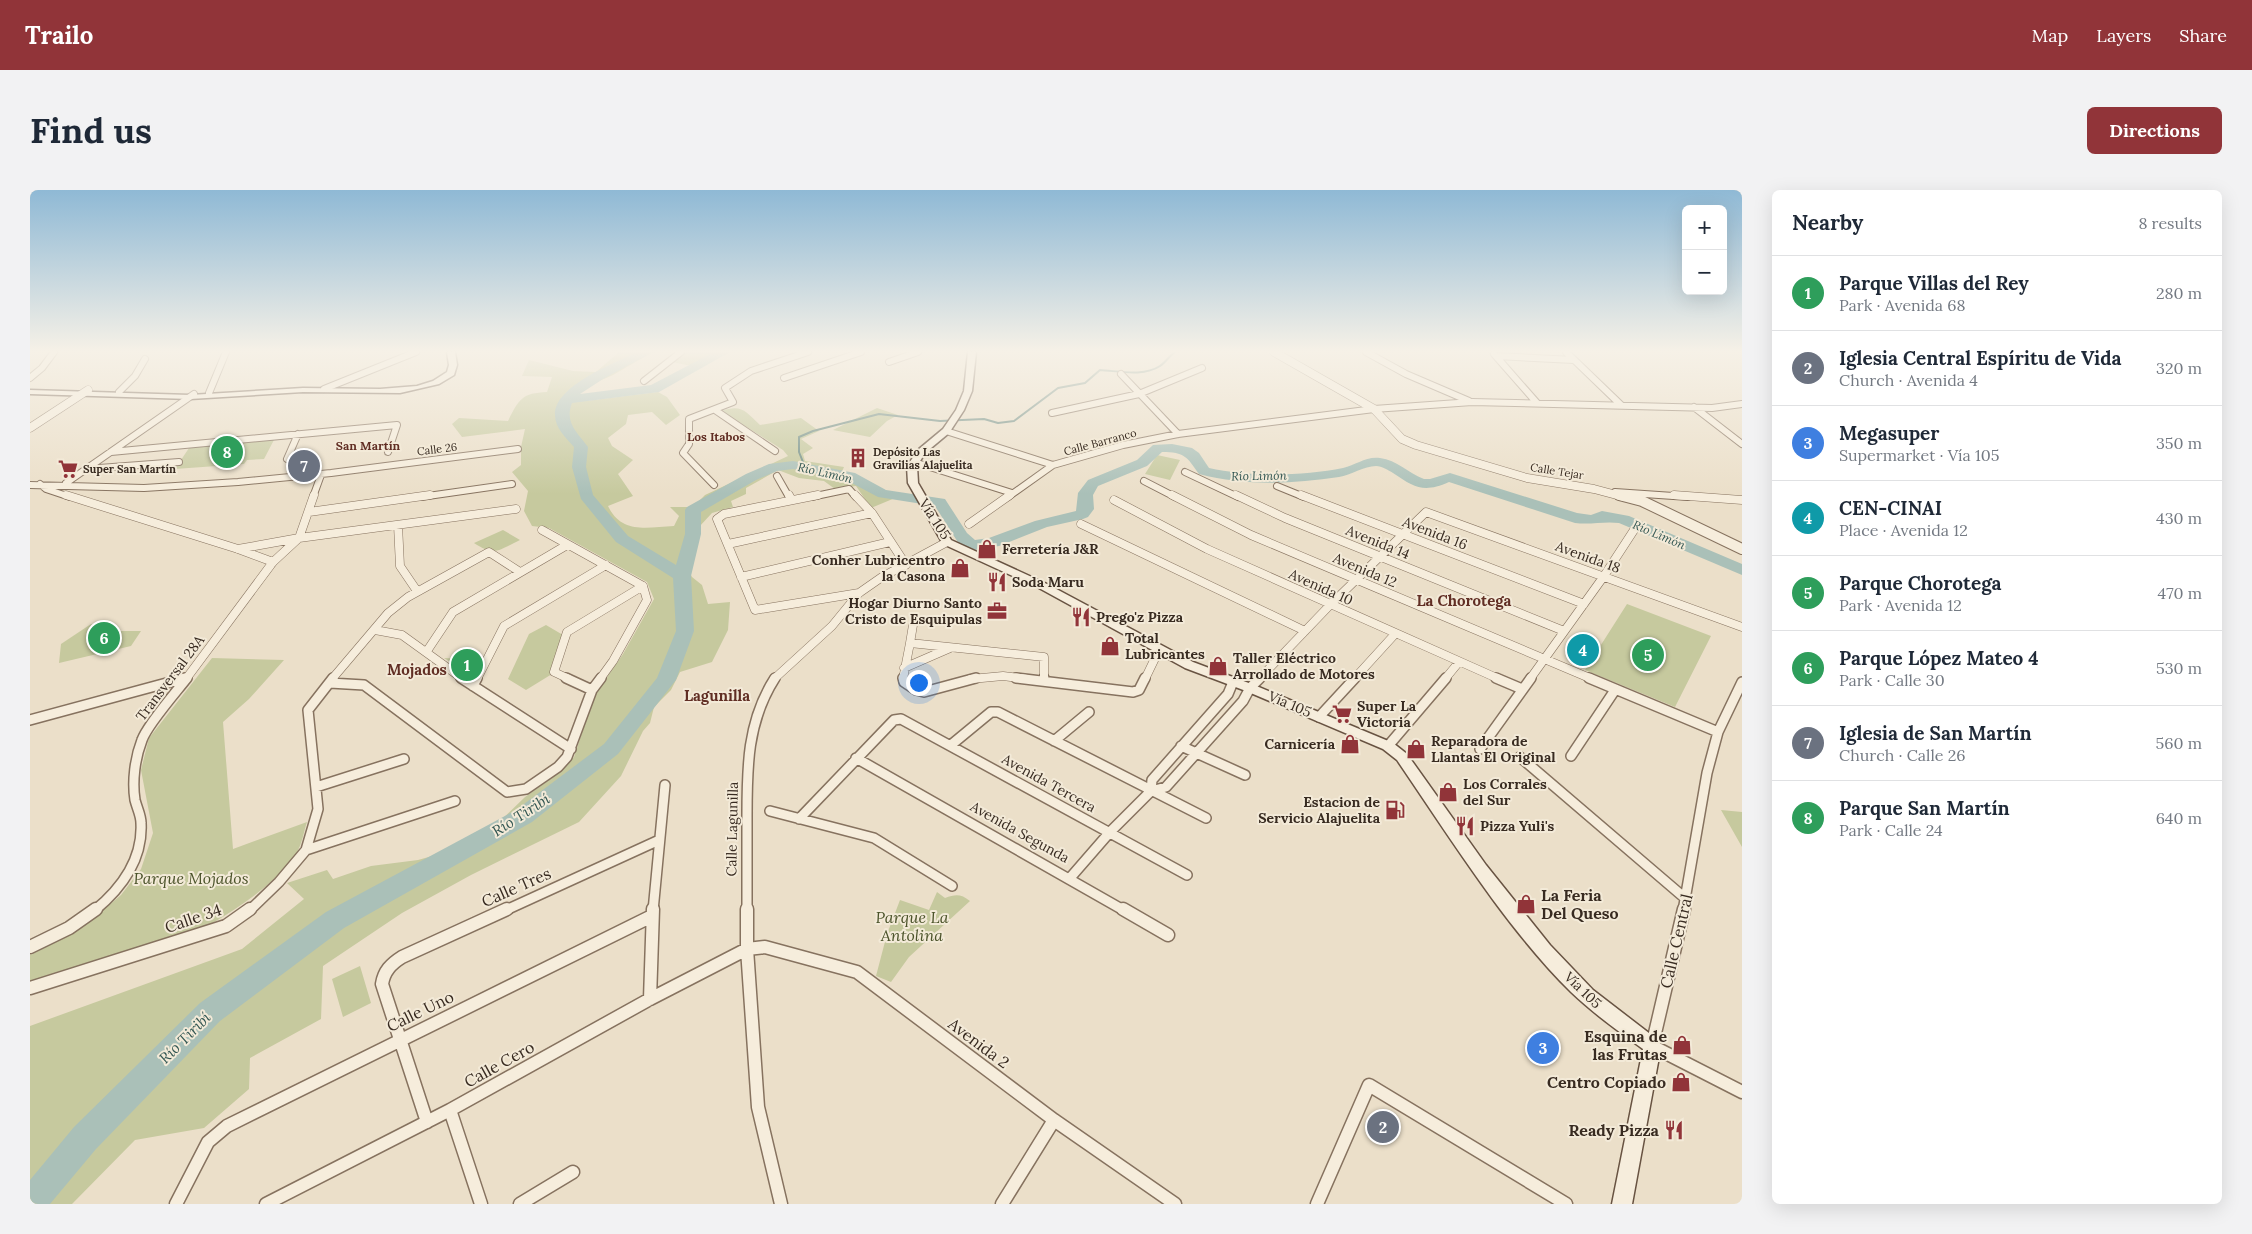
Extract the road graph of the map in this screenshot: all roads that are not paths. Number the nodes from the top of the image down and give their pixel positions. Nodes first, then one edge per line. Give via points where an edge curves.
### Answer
1 (75, 399) edge
2 (185, 399) edge
3 (731, 399) edge
4 (964, 399) edge
5 (1115, 399) edge
6 (1144, 399) edge
7 (1357, 399) edge
8 (1466, 399) edge
9 (1534, 399) edge
10 (1615, 399) edge
11 (1472, 402) junction
12 (1537, 403) junction
13 (1742, 404) edge
14 (1621, 405) junction
15 (1694, 407) junction
16 (1374, 409) junction
17 (715, 410) junction
18 (1052, 413) dead end
19 (397, 425) joint
20 (30, 428) edge
21 (946, 431) junction
22 (298, 434) junction
23 (1178, 434) junction
24 (1742, 444) edge
25 (518, 449) dead end
26 (775, 451) dead end
27 (112, 452) junction
28 (388, 452) dead end
29 (287, 459) dead end
30 (180, 462) dead end
31 (914, 462) junction
32 (1053, 465) junction
33 (86, 470) junction
34 (1185, 472) dead end
35 (321, 475) junction
36 (777, 476) dead end
37 (1144, 480) dead end
38 (66, 483) junction
39 (40, 484) junction
40 (512, 484) dead end
41 (30, 485) edge
42 (714, 485) dead end
43 (1277, 486) dead end
44 (1610, 492) junction
45 (1012, 493) junction
46 (791, 500) junction
47 (1114, 500) dead end
48 (1742, 500) edge
49 (516, 509) dead end
50 (309, 512) junction
51 (872, 513) junction
52 (969, 524) dead end
53 (1081, 524) dead end
54 (398, 525) junction
55 (542, 530) dead end
56 (1634, 530) dead end
57 (1403, 534) junction
58 (299, 538) junction
59 (890, 542) junction
60 (947, 542) junction
61 (728, 544) junction
62 (567, 545) junction
63 (238, 549) junction
64 (1742, 549) edge
65 (1380, 556) junction
66 (273, 562) junction
67 (906, 565) junction
68 (606, 566) junction
69 (520, 572) junction
70 (1604, 576) junction
71 (741, 577) junction
72 (1356, 580) junction
73 (643, 586) junction
74 (417, 591) junction
75 (859, 593) junction
76 (1584, 604) junction
77 (1330, 605) junction
78 (913, 625) dead end
79 (1742, 627) edge
80 (375, 630) junction
81 (1305, 631) junction
82 (1564, 631) junction
83 (1395, 634) junction
84 (910, 643) junction
85 (950, 647) junction
86 (1159, 650) junction
87 (427, 651) junction
88 (1545, 660) junction
89 (1459, 662) junction
90 (904, 668) junction
91 (188, 677) junction
92 (1044, 680) junction
93 (1233, 682) junction
94 (1742, 682) edge
95 (330, 683) junction
96 (473, 686) junction
97 (1250, 688) junction
98 (1522, 689) junction
99 (592, 690) junction
100 (1615, 690) junction
101 (1088, 712) dead end
102 (1319, 717) junction
103 (30, 720) edge
104 (1718, 732) junction
105 (1054, 741) junction
106 (951, 745) junction
107 (1181, 746) junction
108 (1388, 746) junction
109 (571, 749) junction
110 (1480, 749) dead end
111 (1196, 753) junction
112 (1571, 756) dead end
113 (1520, 757) dead end
114 (856, 758) junction
115 (404, 759) dead end
116 (1245, 775) dead end
117 (665, 785) dead end
118 (316, 787) junction
119 (1151, 791) junction
120 (455, 801) dead end
121 (770, 811) dead end
122 (1206, 818) dead end
123 (799, 819) junction
124 (1110, 832) junction
125 (658, 841) junction
126 (306, 850) junction
127 (1187, 875) dead end
128 (1070, 878) junction
129 (952, 886) dead end
130 (1686, 899) junction
131 (652, 916) junction
132 (1168, 935) dead end
133 (30, 947) edge
134 (747, 949) junction
135 (30, 988) edge
136 (650, 999) junction
137 (400, 1039) junction
138 (1652, 1046) junction
139 (1742, 1092) edge
140 (450, 1110) junction
141 (1054, 1120) junction
142 (427, 1122) junction
143 (573, 1172) dead end
144 (176, 1204) edge
145 (266, 1204) edge
146 (481, 1204) edge
147 (520, 1204) edge
148 (781, 1204) edge
149 (1002, 1204) edge
150 (1175, 1204) edge
151 (1317, 1204) edge
152 (1566, 1204) edge
153 (1622, 1204) edge

1 - 20 street
2 - 27 street
3 - 17 street via 733,402
4 - 21 main road
5 - 18 street
6 - 23 street
7 - 16 street, Calle Tejar
8 - 11 street
9 - 12 street
10 - 14 street
11 - 12 street, Calle Barranco
11 - 16 street, Calle Barranco
12 - 14 street, Calle Barranco
13 - 15 street, Calle Barranco
14 - 15 street, Calle Barranco
15 - 24 street
16 - 23 street, Calle Barranco
16 - 44 street, Calle Tejar via 1402,439 1416,445 1527,478
17 - 26 street
17 - 42 street via 689,419 690,444 683,453
19 - 22 street
19 - 28 street
21 - 31 main road
21 - 32 street, Calle Barranco
22 - 27 street
22 - 29 street
23 - 32 street, Calle Barranco via 1123,445
25 - 35 street, Calle 26
27 - 33 street
30 - 33 street
31 - 45 street
31 - 60 main road, Vía 105 via 913,483
32 - 45 street
33 - 38 street
34 - 65 street, Avenida 14 via 1285,518
35 - 38 street, Calle 26 via 142,488
35 - 50 street
36 - 46 street
37 - 72 street, Avenida 12 via 1252,535
38 - 39 street, Calle 26
39 - 41 street, Calle 26
39 - 63 street via 46,489
40 - 50 street
43 - 57 street, Avenida 16
44 - 48 street via 1654,492
44 - 64 street, Calle Tejar via 1666,511
45 - 52 street
46 - 51 street via 849,489
46 - 61 street via 716,519
47 - 77 street, Avenida 10 via 1207,549
49 - 54 street
50 - 58 street
51 - 59 street
51 - 61 street
53 - 81 street
54 - 58 street
54 - 74 street via 400,566
55 - 62 street
56 - 70 street
57 - 65 street
57 - 70 street, Avenida 18 via 1426,512
57 - 76 street, Avenida 16
58 - 63 street
58 - 66 street, Transversal 28A
59 - 67 street
59 - 71 street
60 - 67 street, Calle Lagunilla
60 - 86 main road, Vía 105 via 1104,617
61 - 71 street
62 - 68 street
62 - 69 street
63 - 66 street
65 - 72 street
65 - 82 street, Avenida 14
66 - 91 street, Transversal 28A
67 - 75 street, Calle Lagunilla
68 - 73 street
68 - 96 street via 504,626
69 - 74 street via 489,552
69 - 87 street via 453,612
70 - 76 street
70 - 79 street, Avenida 18
71 - 75 street via 753,608 758,610
72 - 77 street
72 - 88 street, Avenida 12
73 - 99 street via 647,600 613,661
73 - 99 street via 567,632 554,672
74 - 80 street via 388,613
75 - 134 street, Calle Lagunilla via 832,626 776,678 765,694 752,730 747,763
76 - 82 street
77 - 81 street
77 - 83 street, Avenida 10
78 - 84 street
80 - 87 street via 402,635
80 - 95 street
81 - 97 street
82 - 88 street
83 - 89 street, Avenida 10
83 - 102 street
84 - 85 street
84 - 90 street
85 - 90 street
85 - 92 street via 1044,658
86 - 92 street via 1136,691
86 - 93 main road, Vía 105
87 - 96 street
88 - 98 street
88 - 100 street, Avenida 12
89 - 98 street, Avenida 10
89 - 108 street
90 - 92 street via 904,682 924,692 987,676
91 - 103 street
91 - 133 street, Transversal 28A via 142,738 133,771 141,823 139,853 120,887 87,917
93 - 97 main road, Vía 105
93 - 107 street via 1228,694
94 - 104 street, Calle Central
95 - 109 street via 364,685 507,792 526,789 542,779 558,768
95 - 118 street via 308,710
96 - 109 street
97 - 102 main road, Vía 105
97 - 111 street via 1243,701
98 - 110 street
99 - 109 street
100 - 104 street, Avenida 12
100 - 112 street
101 - 105 street
102 - 108 main road, Vía 105
104 - 130 street, Calle Central via 1707,773
105 - 106 street via 994,711
105 - 119 street
106 - 114 street, Avenida Tercera via 897,719
106 - 124 street, Avenida Tercera
107 - 111 street
107 - 119 street via 1152,780
108 - 138 main road, Vía 105 via 1402,757 1472,858 1568,977 1602,1009
111 - 116 street
111 - 119 street via 1166,787
113 - 130 street
114 - 123 street
114 - 128 street, Avenida Segunda
115 - 118 street
117 - 125 street
118 - 126 street via 318,809
119 - 122 street
119 - 124 street
120 - 126 street
121 - 123 street
123 - 129 street via 874,838
124 - 127 street, Avenida Tercera
124 - 128 street
125 - 131 street
125 - 137 street, Calle Tres via 389,964 382,984
126 - 135 street, Calle 34 via 279,882 247,912 226,926
128 - 132 street, Avenida Segunda
130 - 138 street, Calle Central
131 - 136 street
131 - 137 street, Calle Uno
134 - 136 street, Calle Cero
134 - 141 street, Avenida 2 via 765,947 857,972
134 - 148 street, Calle Lagunilla via 758,1107
136 - 140 street, Calle Cero
137 - 142 street
137 - 144 street, Calle Uno via 227,1126 208,1142
138 - 139 street
138 - 153 main road, Calle Central
140 - 142 street, Calle Cero
140 - 146 street
141 - 149 street
141 - 150 street, Avenida 2
142 - 145 street, Calle Cero
143 - 147 street
151 - 152 street via 1370,1085

